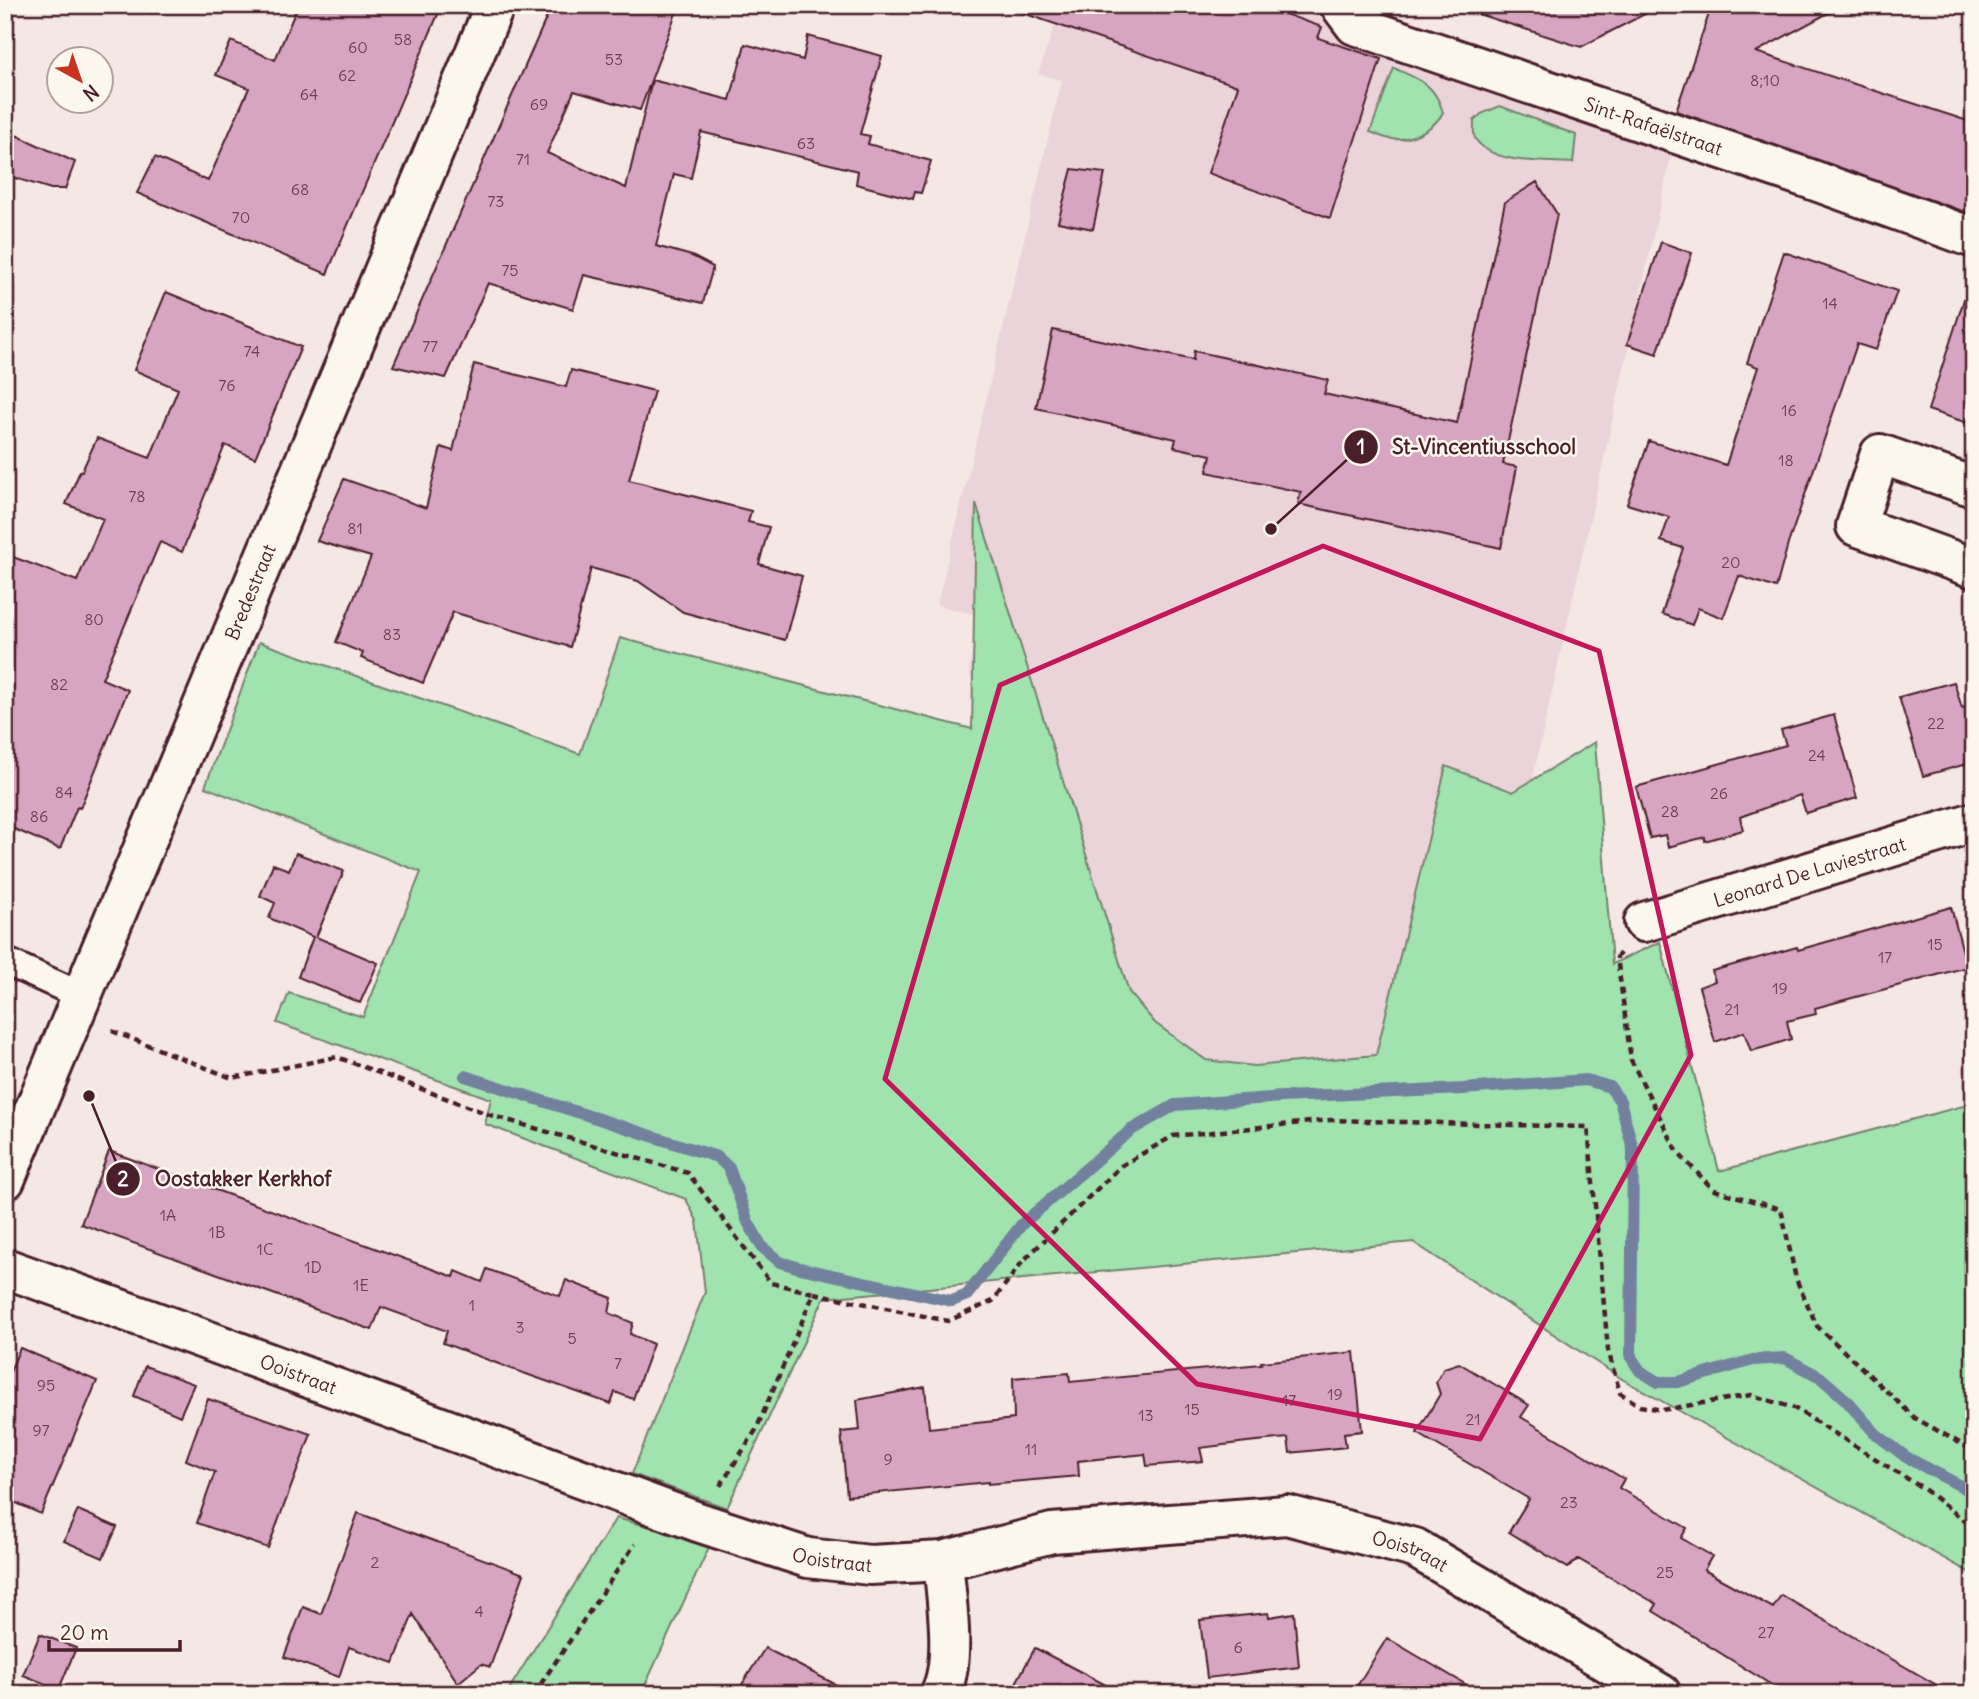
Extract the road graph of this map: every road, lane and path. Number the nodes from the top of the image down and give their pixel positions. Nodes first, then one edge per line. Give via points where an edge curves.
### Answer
1 (495, 5) edge
2 (1340, 5) edge
3 (1974, 238) edge
4 (1974, 487) edge
5 (1974, 568) edge
6 (1974, 822) edge
7 (1644, 922) joint
8 (5, 961) edge
9 (76, 1010) junction
10 (5, 1180) edge
11 (5, 1268) edge
12 (814, 1293) junction
13 (1974, 1451) edge
14 (659, 1508) junction
15 (698, 1522) junction
16 (1974, 1528) edge
17 (943, 1561) junction
18 (534, 1694) edge
19 (940, 1694) edge
20 (1661, 1694) edge

1 - 9 street, Bredestraat
2 - 3 street, Sint-Rafaëlstraat via 1354,24
4 - 5 street via 1880,454 1856,526
6 - 7 street, Leonard De Laviestraat
7 - 13 path via 1617,957 1630,1060 1678,1153 1714,1190 1781,1209 1796,1279 1817,1326 1915,1418
8 - 9 lane
9 - 10 street, Bredestraat
9 - 12 path via 232,1078 337,1057 491,1115 688,1173 771,1283
11 - 14 street, Ooistraat
12 - 15 path via 756,1430
12 - 16 path via 948,1321 993,1301 1023,1261 1121,1166 1173,1136 1330,1120 1588,1127 1608,1350 1620,1394 1640,1406 1662,1410 1751,1395 1794,1408 1924,1489
14 - 15 street, Ooistraat
14 - 18 path
15 - 17 street, Ooistraat via 808,1558 870,1564
17 - 19 street via 949,1625 947,1682
17 - 20 street, Ooistraat via 1052,1533 1287,1515 1415,1548

